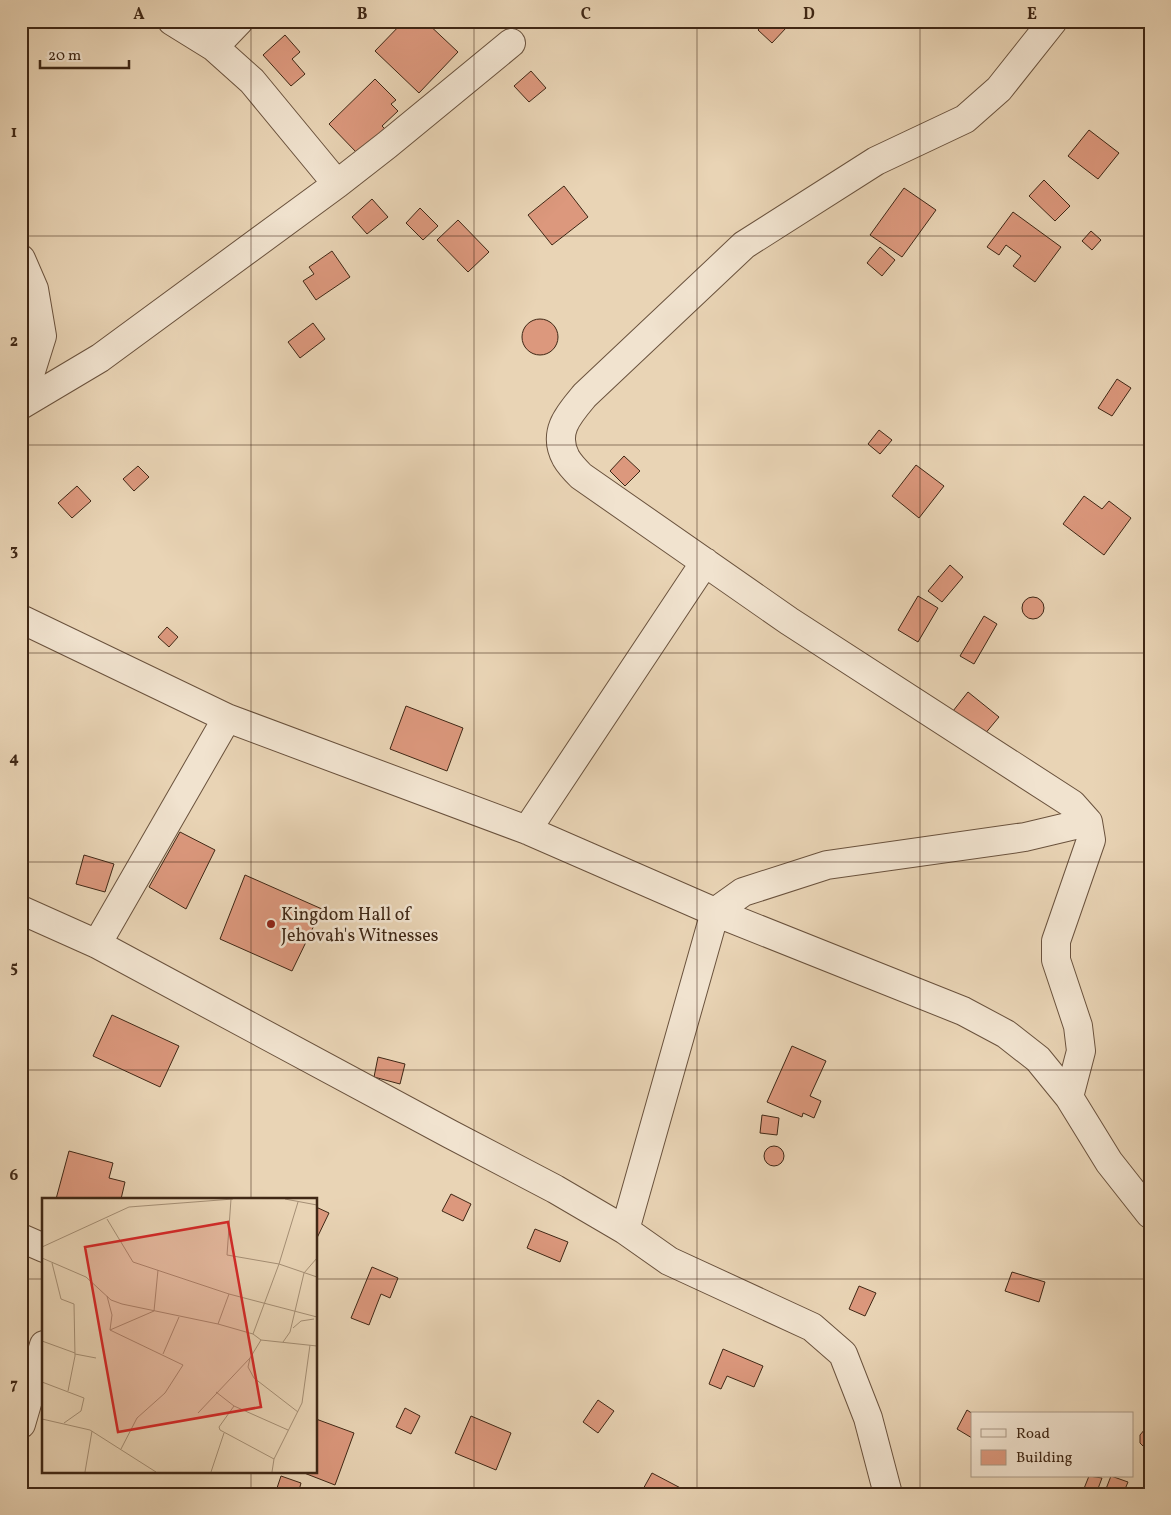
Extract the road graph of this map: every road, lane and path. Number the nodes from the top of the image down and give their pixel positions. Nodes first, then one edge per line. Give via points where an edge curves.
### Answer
1 (172, 21) edge
2 (239, 21) edge
3 (1053, 21) edge
4 (511, 43) dead end
5 (214, 47) junction
6 (336, 184) junction
7 (21, 259) edge
8 (21, 404) edge
9 (705, 562) junction
10 (21, 619) edge
11 (227, 718) junction
12 (1088, 822) junction
13 (527, 830) junction
14 (21, 910) edge
15 (715, 912) junction
16 (96, 944) junction
17 (1069, 1097) junction
18 (1150, 1214) edge
19 (625, 1230) junction
20 (21, 1238) edge
21 (42, 1247) edge
22 (42, 1352) edge
23 (21, 1424) edge
24 (888, 1494) edge

1 - 5 street
2 - 5 street
3 - 9 street via 999,88 965,119 876,161 744,246 592,388 566,419 560,440 566,458 581,476
4 - 6 street
5 - 6 street via 252,81
6 - 8 street via 100,358
7 - 8 street via 34,289 42,336
9 - 12 street via 789,621 1072,804
9 - 13 street
10 - 11 street
11 - 13 street
11 - 16 street
12 - 15 street via 1025,837 828,865 743,892
12 - 17 street via 1091,840 1056,941 1056,960 1078,1026 1081,1051
13 - 15 street
14 - 16 street
15 - 17 street via 962,1011 1006,1034 1038,1059
15 - 19 street
16 - 19 street via 555,1189
17 - 18 street via 1109,1162
19 - 24 street via 669,1261 812,1327 843,1354 868,1418
20 - 21 street
22 - 23 street

